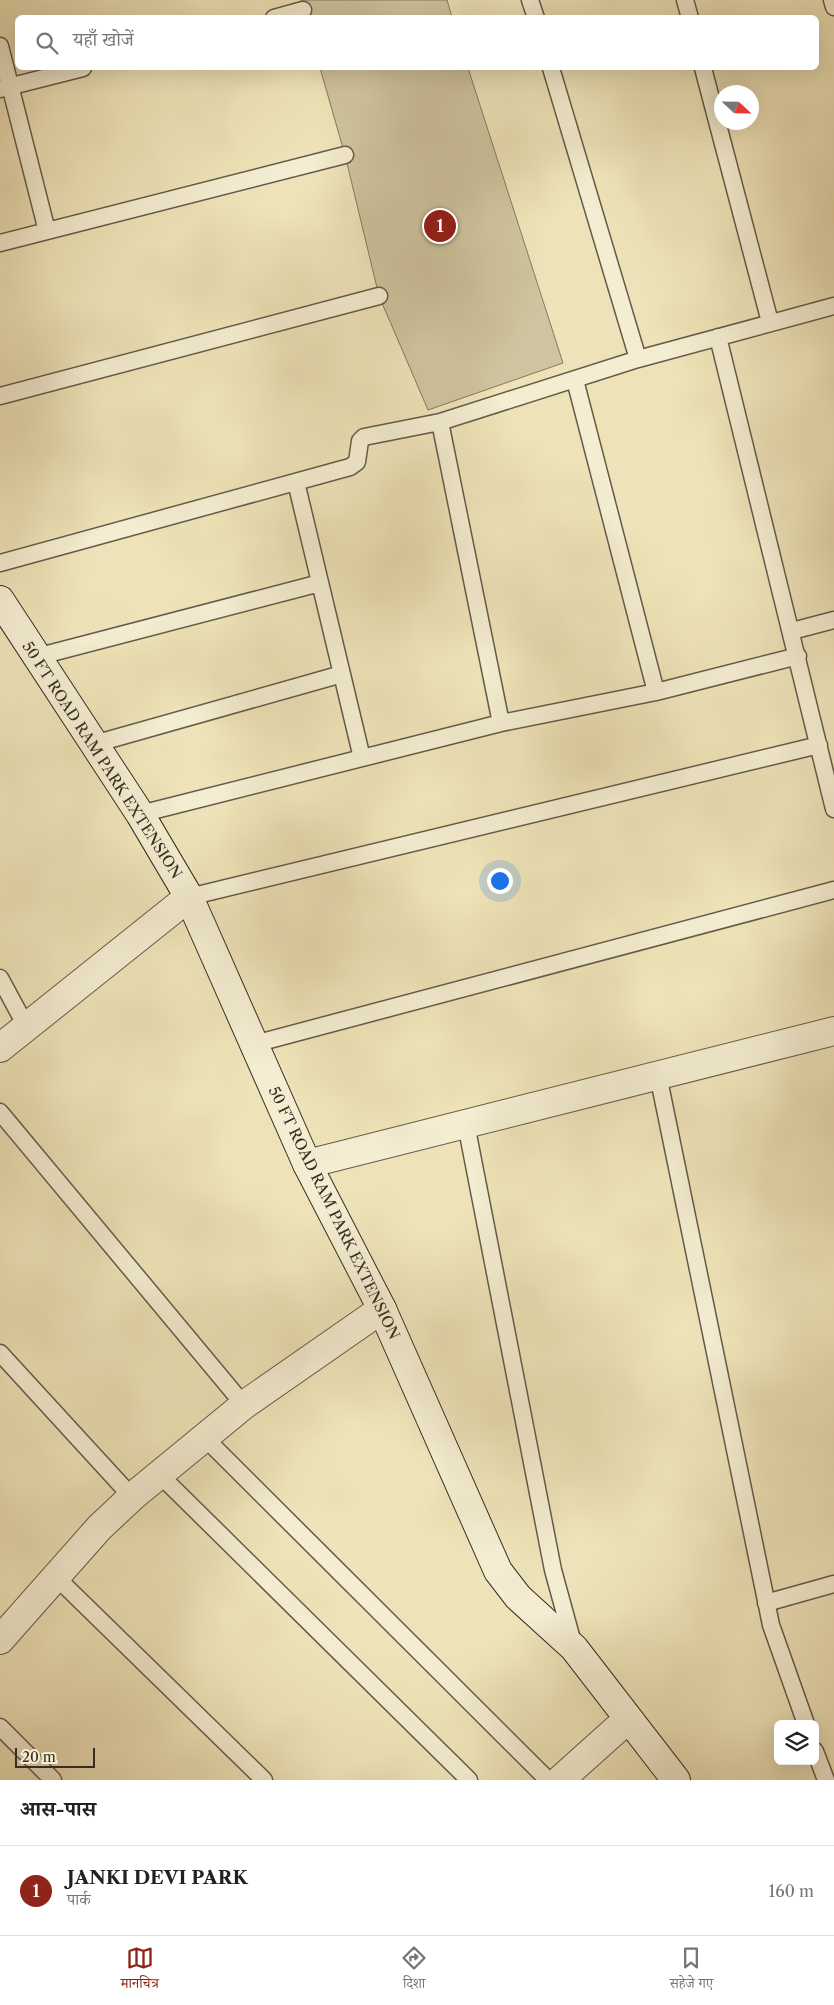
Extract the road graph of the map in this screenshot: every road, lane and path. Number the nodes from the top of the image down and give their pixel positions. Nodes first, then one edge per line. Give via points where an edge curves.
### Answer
1 (530, 0) edge
2 (685, 0) edge
3 (832, 0) edge
4 (834, 7) edge
5 (303, 10) dead end
6 (285, 15) edge
7 (535, 15) edge
8 (689, 15) edge
9 (0, 46) edge
10 (75, 70) edge
11 (552, 70) edge
12 (704, 70) edge
13 (5, 88) edge
14 (345, 155) dead end
15 (47, 231) junction
16 (0, 243) edge
17 (379, 296) dead end
18 (834, 306) edge
19 (770, 322) junction
20 (718, 337) junction
21 (638, 359) junction
22 (575, 380) junction
23 (0, 396) edge
24 (440, 422) junction
25 (296, 482) junction
26 (0, 563) edge
27 (320, 583) junction
28 (0, 600) edge
29 (834, 620) edge
30 (792, 631) junction
31 (36, 656) junction
32 (798, 656) junction
33 (342, 674) junction
34 (656, 692) junction
35 (502, 723) junction
36 (94, 744) junction
37 (819, 745) junction
38 (362, 758) junction
39 (834, 809) edge
40 (140, 814) junction
41 (834, 890) edge
42 (189, 896) junction
43 (0, 978) edge
44 (27, 1028) junction
45 (834, 1030) edge
46 (254, 1044) junction
47 (0, 1048) edge
48 (658, 1075) junction
49 (0, 1112) edge
50 (466, 1124) junction
51 (307, 1164) junction
52 (382, 1309) junction
53 (0, 1353) edge
54 (244, 1405) junction
55 (205, 1438) junction
56 (160, 1475) junction
57 (132, 1497) junction
58 (55, 1576) junction
59 (834, 1584) edge
60 (766, 1603) junction
61 (0, 1640) edge
62 (574, 1648) junction
63 (628, 1719) junction
64 (805, 1720) edge
65 (0, 1728) edge
66 (819, 1762) edge
67 (53, 1780) edge
68 (264, 1780) edge
69 (469, 1780) edge
70 (548, 1780) edge
71 (560, 1780) edge
72 (676, 1780) edge
73 (826, 1780) edge

1 - 7 lane
2 - 8 lane
3 - 4 lane
5 - 6 lane
9 - 13 lane
10 - 13 lane
11 - 21 lane
12 - 19 lane
13 - 15 lane
14 - 15 lane
15 - 16 lane
17 - 23 lane
18 - 19 lane
19 - 20 lane
20 - 21 lane
20 - 30 lane
21 - 22 lane
22 - 24 lane
22 - 34 lane
24 - 25 lane via 364,437 360,441 357,462 350,467
24 - 35 lane
25 - 26 lane
25 - 27 lane
27 - 31 lane
27 - 33 lane
28 - 31 street, 50 FT ROAD RAM PARK EXTENSION
29 - 30 lane
30 - 32 lane
31 - 36 street, 50 FT ROAD RAM PARK EXTENSION
32 - 34 lane
32 - 37 lane
33 - 36 lane
33 - 38 lane
34 - 35 lane
35 - 38 lane
36 - 40 street, 50 FT ROAD RAM PARK EXTENSION
37 - 39 lane
37 - 42 lane
38 - 40 lane
40 - 42 street, 50 FT ROAD RAM PARK EXTENSION
41 - 46 lane
42 - 44 street
42 - 46 street, 50 FT ROAD RAM PARK EXTENSION
43 - 44 lane
44 - 47 street
45 - 48 street
46 - 51 street, 50 FT ROAD RAM PARK EXTENSION
48 - 50 street
48 - 60 lane
49 - 54 lane
50 - 51 street
50 - 62 lane via 554,1570
51 - 52 street, 50 FT ROAD RAM PARK EXTENSION
52 - 54 street
52 - 62 street, 50 FT ROAD RAM PARK EXTENSION via 498,1571 518,1597
53 - 57 lane
54 - 55 street
55 - 56 street
55 - 70 lane
56 - 57 street
56 - 69 lane
57 - 58 street
58 - 61 street
58 - 68 lane
59 - 60 lane
60 - 64 lane via 770,1625
62 - 63 street, 50 FT ROAD RAM PARK EXTENSION
63 - 71 street
63 - 72 street, 50 FT ROAD RAM PARK EXTENSION
65 - 67 lane
66 - 73 lane

